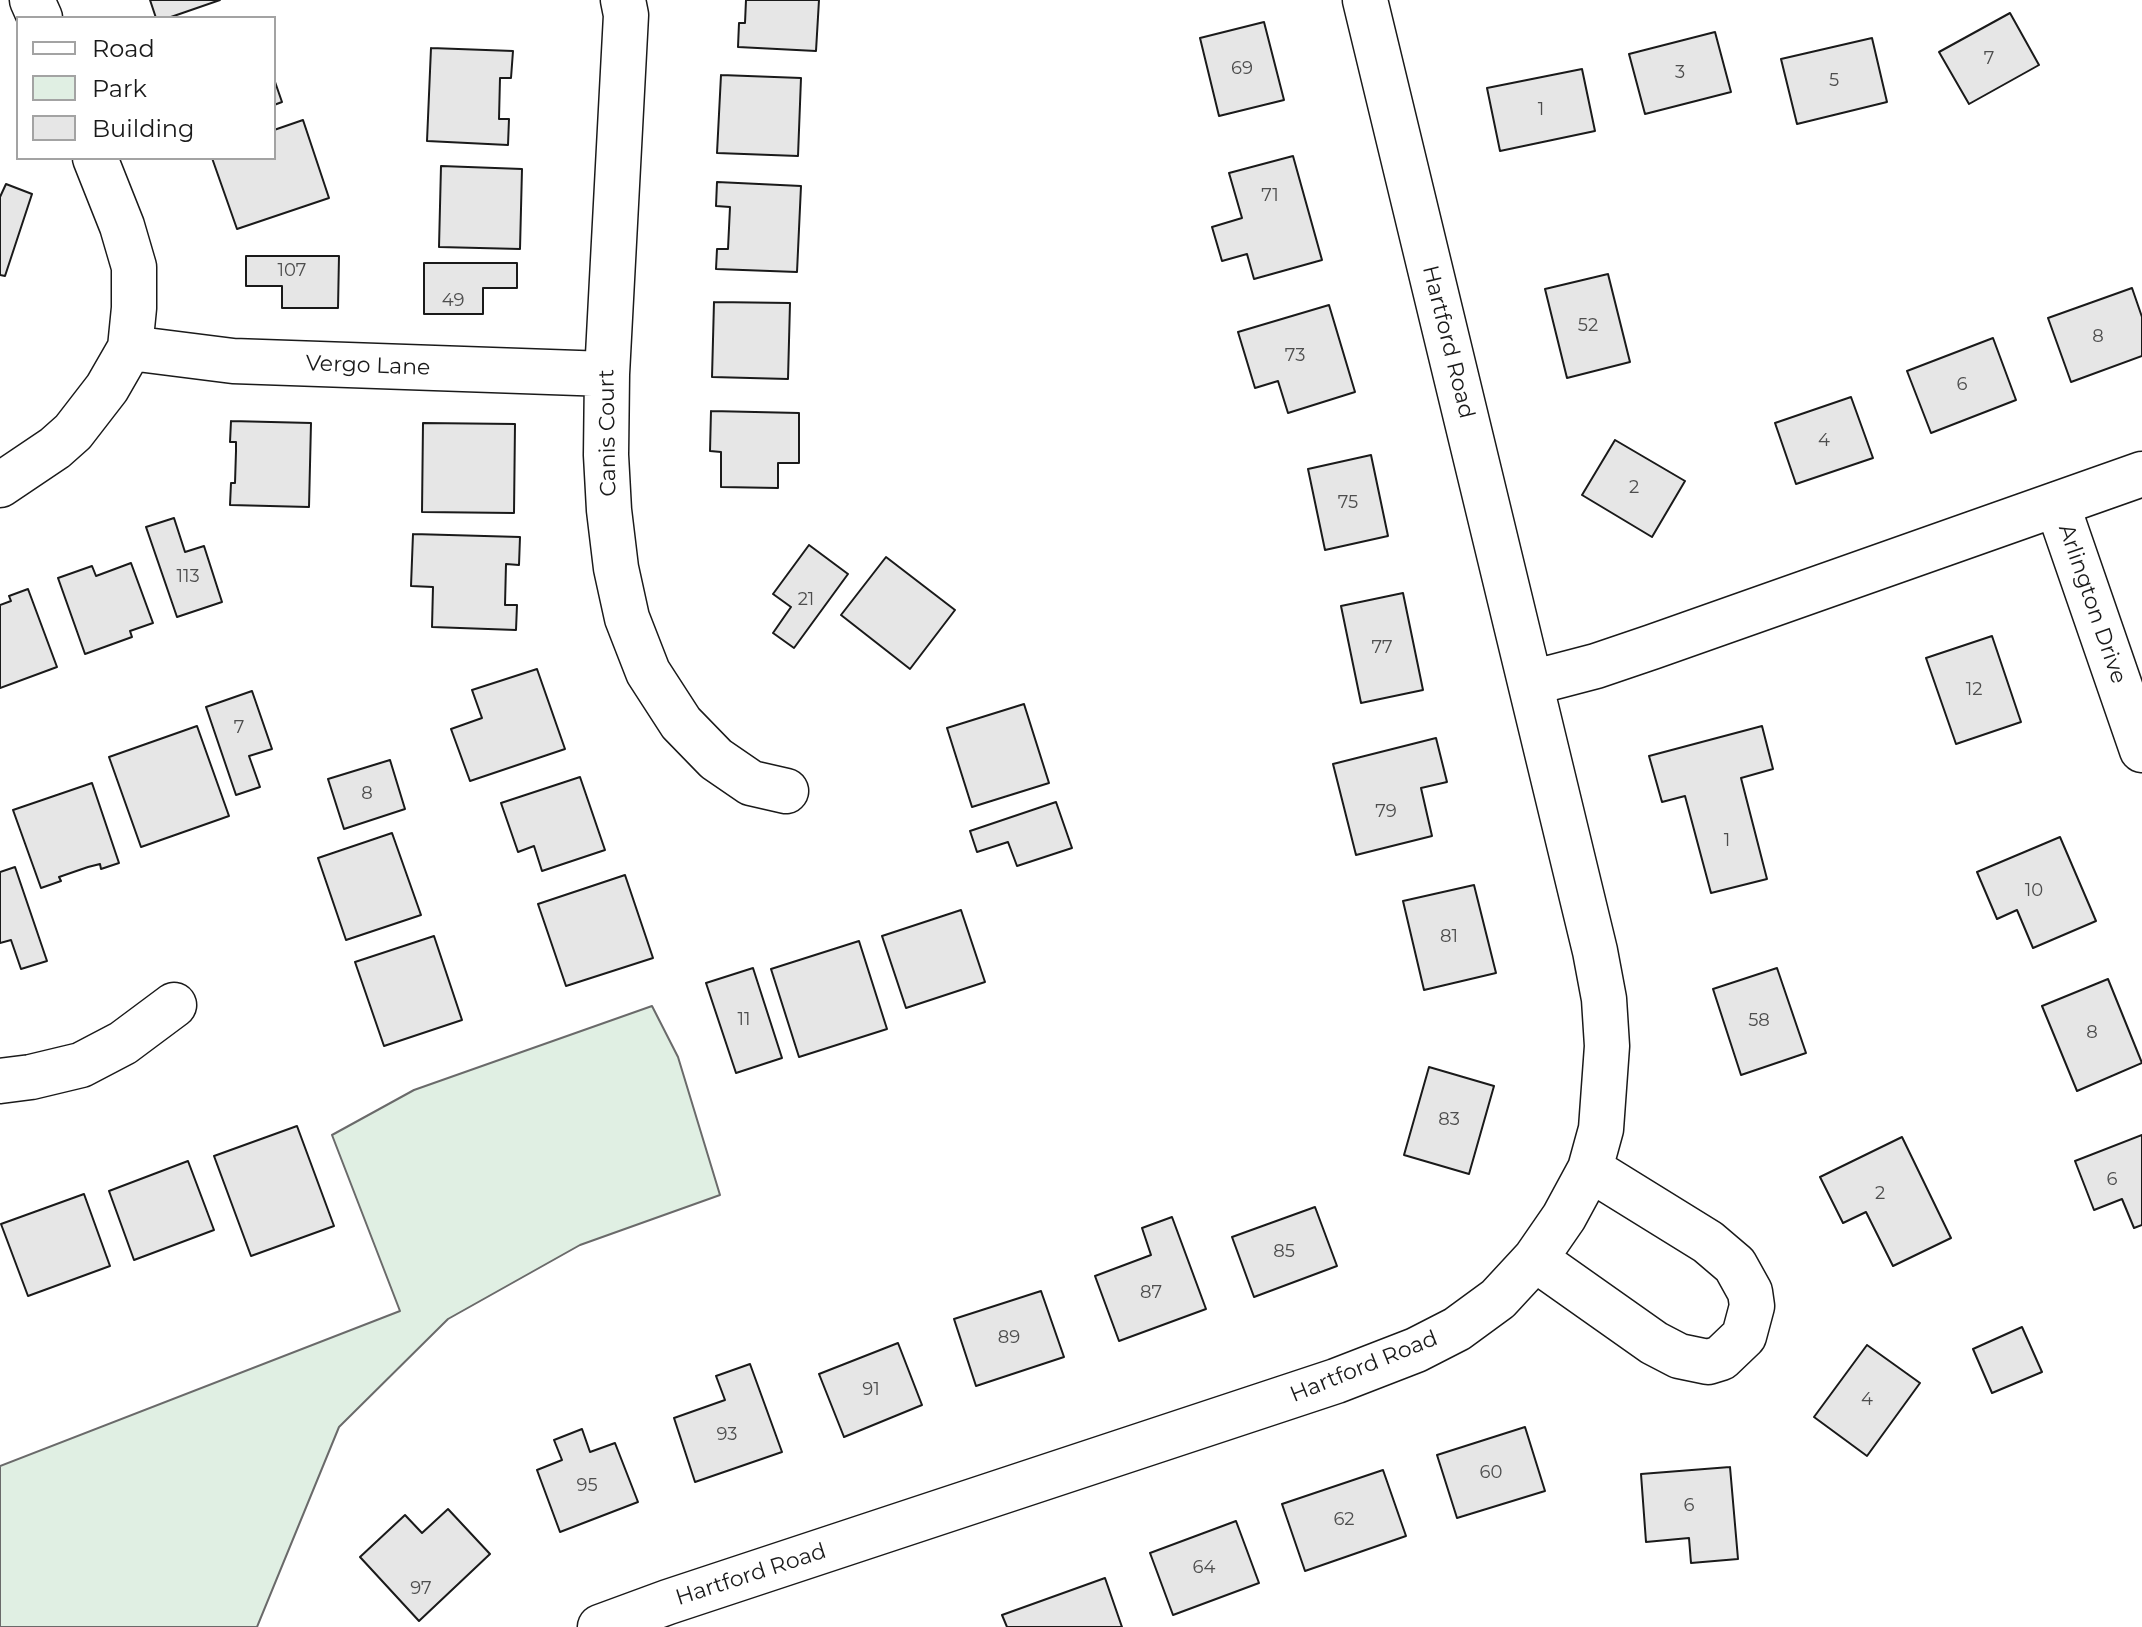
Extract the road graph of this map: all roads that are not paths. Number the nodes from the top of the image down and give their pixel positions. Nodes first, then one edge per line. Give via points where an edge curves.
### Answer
1 (623, 0) edge
2 (1377, 3) edge
3 (96, 160) edge
4 (130, 348) junction
5 (607, 374) junction
6 (2142, 474) edge
7 (0, 485) edge
8 (2057, 504) junction
9 (1531, 683) junction
10 (2142, 750) edge
11 (786, 791) dead end
12 (174, 1005) dead end
13 (0, 1081) edge
14 (1590, 1169) junction
15 (1535, 1259) junction
16 (600, 1627) edge

1 - 5 street, Canis Court
2 - 9 street, Hartford Road
3 - 4 street via 134,267
4 - 5 street, Vergo Lane via 233,361
4 - 7 street via 73,432
5 - 11 street, Canis Court via 606,455 616,568 627,618 648,672 681,723 716,759 751,783
6 - 8 street
8 - 9 street via 1624,656
8 - 10 street, Arlington Drive
9 - 14 street, Hartford Road via 1604,999 1606,1090
12 - 13 street via 123,1043 81,1065
14 - 15 street, Hartford Road
14 - 15 street via 1708,1242 1735,1265 1752,1306 1744,1336 1721,1358 1708,1362 1679,1356
15 - 16 street, Hartford Road via 1498,1299 1457,1329 1377,1366

